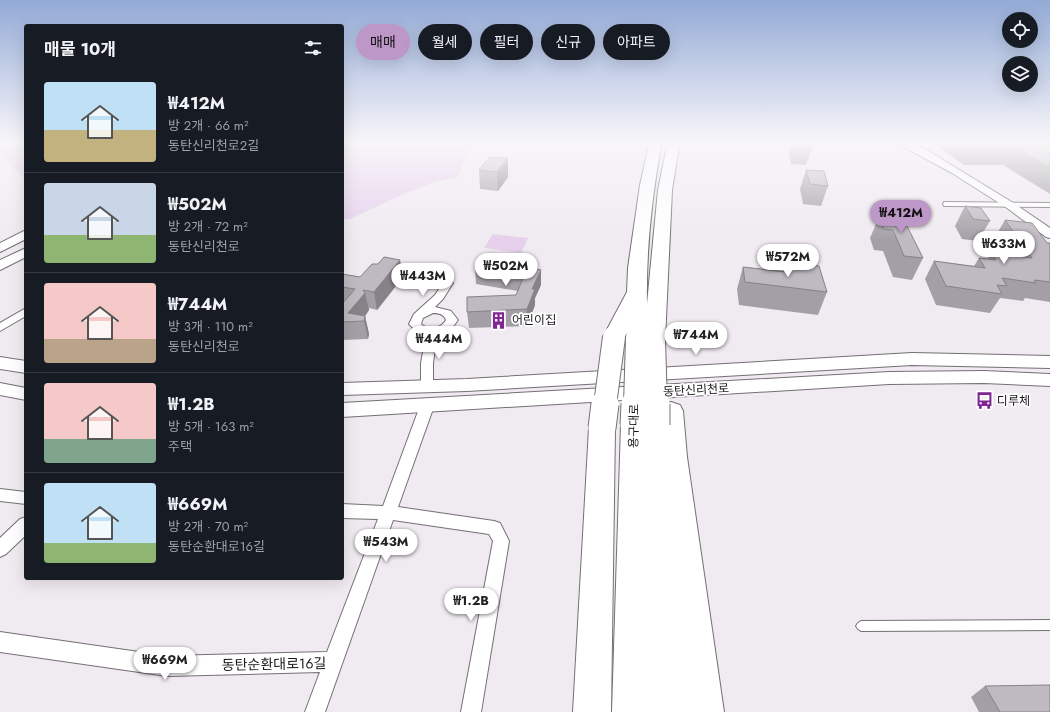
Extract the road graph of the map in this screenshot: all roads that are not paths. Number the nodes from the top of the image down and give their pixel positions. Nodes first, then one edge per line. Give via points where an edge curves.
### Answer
1 (649, 174) edge
2 (668, 174) edge
3 (961, 174) edge
4 (947, 204) dead end
5 (1050, 205) edge
6 (1011, 206) junction
7 (1050, 234) edge
8 (24, 235) edge
9 (0, 248) edge
10 (24, 253) edge
11 (0, 266) edge
12 (448, 283) dead end
13 (636, 294) junction
14 (439, 297) junction
15 (24, 312) edge
16 (444, 312) junction
17 (422, 314) junction
18 (0, 328) edge
19 (432, 332) junction
20 (652, 339) junction
21 (1050, 362) edge
22 (0, 363) edge
23 (24, 367) edge
24 (1050, 380) edge
25 (427, 386) junction
26 (0, 389) edge
27 (344, 389) edge
28 (24, 394) edge
29 (427, 406) junction
30 (344, 410) edge
31 (654, 425) junction
32 (0, 495) edge
33 (24, 498) edge
34 (344, 511) edge
35 (389, 513) junction
36 (24, 526) edge
37 (0, 549) edge
38 (1050, 625) edge
39 (861, 626) dead end
40 (0, 642) edge
41 (334, 662) junction
42 (315, 712) edge
43 (471, 712) edge
44 (592, 712) edge
45 (631, 712) edge
46 (668, 712) edge
47 (705, 712) edge

1 - 13 highway, 용구대로
2 - 20 highway
3 - 6 main road
4 - 6 street
5 - 6 street
6 - 7 main road
8 - 9 main road
10 - 11 main road
12 - 14 street
13 - 20 highway, 용구대로
13 - 44 highway, bridge via 614,337 602,428
14 - 16 street via 439,305
14 - 17 street
15 - 18 street
16 - 17 street via 433,310
16 - 19 street via 451,316 451,323 444,329
17 - 19 street via 415,320 417,327
19 - 25 street via 427,363
20 - 31 highway, 용구대로, bridge
21 - 25 main road, 동탄신리천로 via 912,359
22 - 23 main road
24 - 29 main road, 동탄신리천로 via 976,377 889,378
25 - 27 main road, 동탄신리천로
25 - 29 main road
26 - 28 main road
29 - 30 main road, 동탄신리천로
29 - 35 street
31 - 45 highway, 용구대로
31 - 46 highway, 용구대로
31 - 47 highway
32 - 33 street
34 - 35 street
35 - 41 street
35 - 43 street via 494,528 501,541
36 - 37 street
38 - 39 lane
40 - 41 street, 동탄순환대로16길 via 167,666
41 - 42 street

